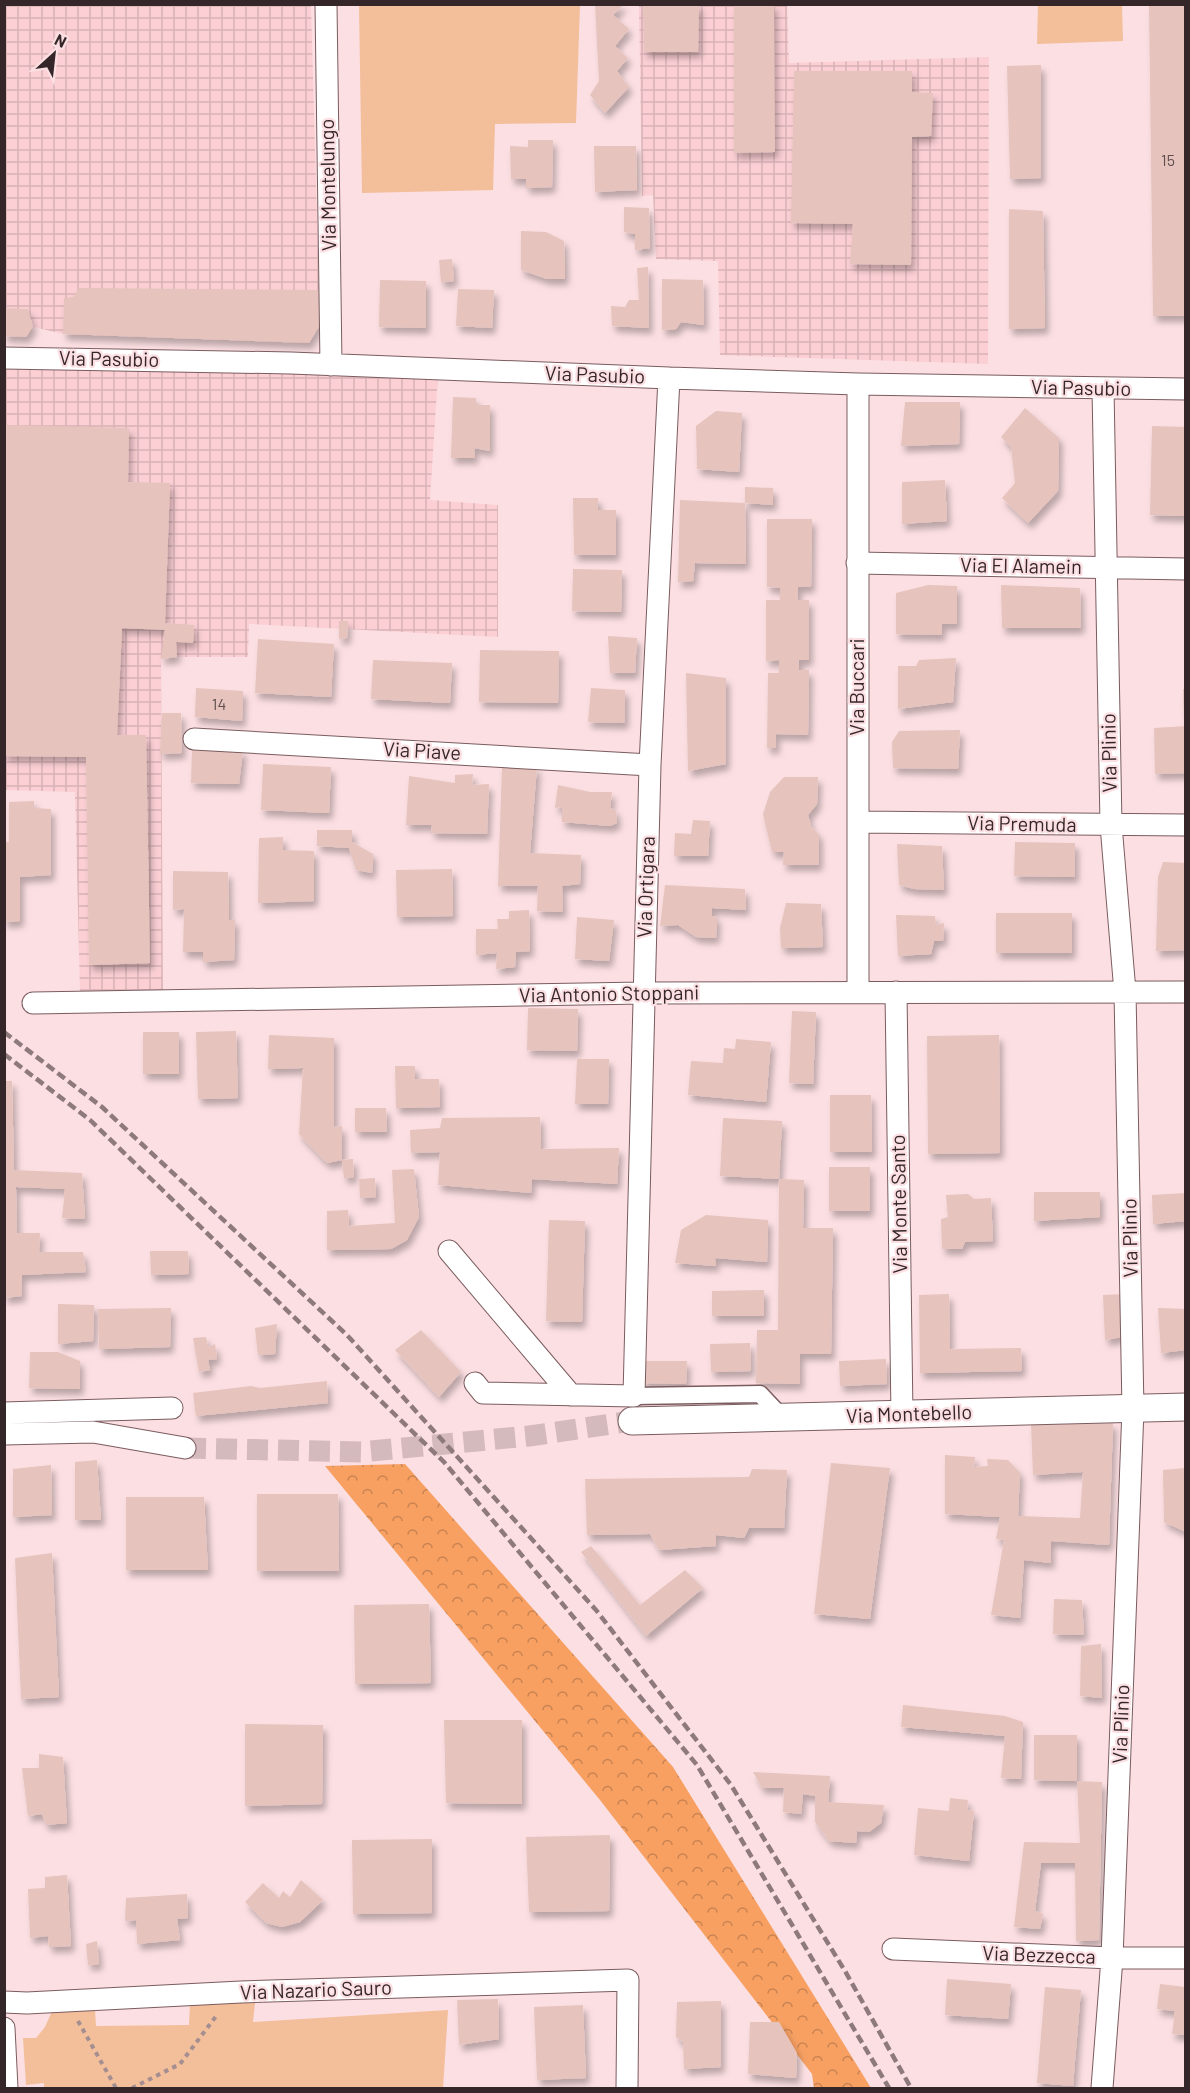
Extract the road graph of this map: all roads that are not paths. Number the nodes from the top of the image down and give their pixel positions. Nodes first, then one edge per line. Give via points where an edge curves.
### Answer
1 (326, 4) edge
2 (4, 358) edge
3 (331, 365) junction
4 (669, 378) junction
5 (858, 384) junction
6 (1103, 388) junction
7 (1185, 389) edge
8 (857, 563) junction
9 (1106, 568) junction
10 (1185, 569) edge
11 (194, 739) dead end
12 (650, 765) junction
13 (858, 822) junction
14 (1111, 825) junction
15 (1185, 825) edge
16 (858, 991) junction
17 (896, 992) junction
18 (1125, 992) junction
19 (1185, 992) edge
20 (643, 993) junction
21 (33, 1003) dead end
22 (449, 1251) dead end
23 (475, 1383) dead end
24 (571, 1395) junction
25 (1185, 1407) edge
26 (172, 1408) dead end
27 (633, 1409) junction
28 (1132, 1409) junction
29 (777, 1412) dead end
30 (4, 1413) edge
31 (902, 1415) junction
32 (4, 1434) edge
33 (185, 1448) tunnel mouth
34 (893, 1949) dead end
35 (1112, 1958) junction
36 (1185, 1958) edge
37 (4, 2002) edge
38 (4, 2028) edge
39 (7, 2088) edge
40 (627, 2088) edge
41 (1102, 2088) edge

1 - 3 street, Via Montelungo
2 - 3 street, Via Pasubio
3 - 4 street, Via Pasubio
4 - 5 street, Via Pasubio
4 - 12 street, Via Ortigara
5 - 6 street, Via Pasubio
5 - 8 street, Via Buccari
6 - 7 street, Via Pasubio
6 - 9 street, Via Plinio
8 - 9 street, Via El Alamein
8 - 13 street, Via Buccari
9 - 10 street, Via El Alamein
9 - 14 street, Via Plinio
11 - 12 street, Via Piave
12 - 20 street, Via Ortigara
13 - 14 street, Via Premuda
13 - 16 street, Via Buccari
14 - 15 street, Via Premuda
14 - 18 street, Via Plinio
16 - 17 street, Via Antonio Stoppani
16 - 20 street, Via Antonio Stoppani
17 - 18 street, Via Antonio Stoppani
17 - 31 street, Via Monte Santo
18 - 19 street, Via Antonio Stoppani
18 - 28 street, Via Plinio
20 - 21 street, Via Antonio Stoppani
20 - 27 street, Via Ortigara
22 - 24 street
23 - 24 street via 483,1393
24 - 27 street
25 - 28 street, Via Montebello
26 - 30 street
27 - 29 street via 760,1394
27 - 31 street, Via Montebello
28 - 31 street, Via Montebello
28 - 35 street, Via Plinio
32 - 33 street via 93,1432
34 - 35 street, Via Bezzecca
35 - 36 street, Via Bezzecca
35 - 41 street, Via Plinio
37 - 40 street, Via Nazario Sauro via 628,1980
38 - 39 street

